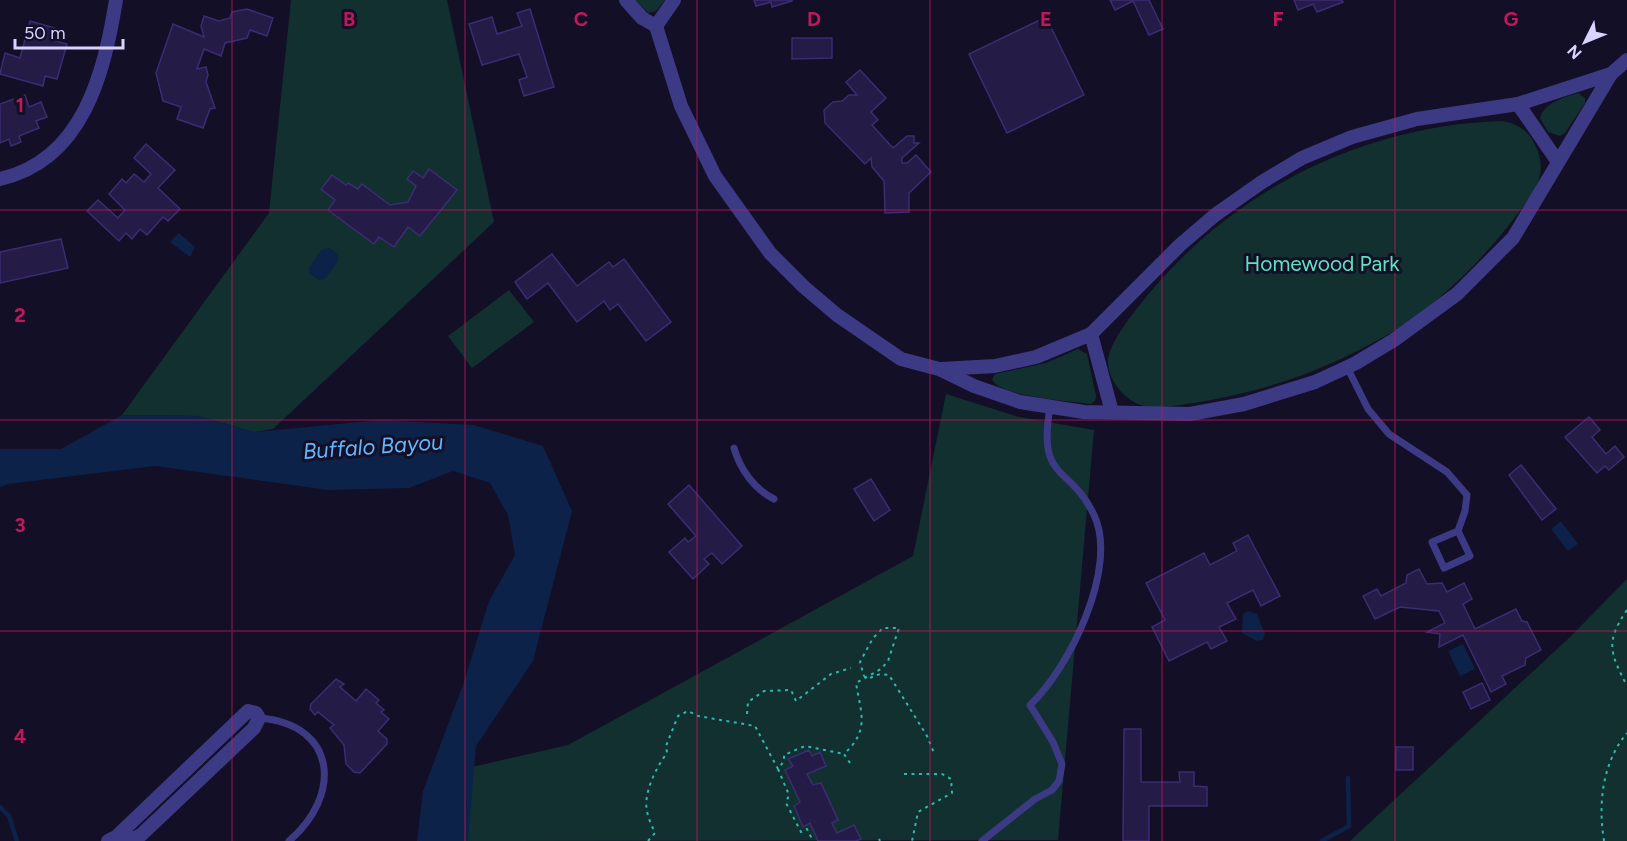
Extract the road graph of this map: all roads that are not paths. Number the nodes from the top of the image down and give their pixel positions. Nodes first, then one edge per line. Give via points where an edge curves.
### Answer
1 (116, 0) edge
2 (627, 0) edge
3 (674, 0) edge
4 (656, 26) junction
5 (1627, 60) edge
6 (1611, 74) junction
7 (1518, 104) junction
8 (1558, 162) junction
9 (0, 179) edge
10 (1090, 334) junction
11 (1347, 367) junction
12 (939, 369) junction
13 (1050, 408) junction
14 (1112, 412) junction
15 (734, 448) dead end
16 (774, 499) dead end
17 (1458, 531) junction
18 (259, 718) junction
19 (198, 758) junction
20 (208, 771) junction
21 (114, 840) edge
22 (289, 841) edge
23 (982, 841) edge

1 - 9 street via 97,80 65,142 29,171
2 - 4 street via 642,18
3 - 4 street
4 - 12 street via 681,106 698,145 727,194 770,253 837,315 901,359
5 - 6 street
6 - 7 street
6 - 8 street
7 - 8 street
7 - 10 street via 1417,119 1352,137 1302,158 1215,215
8 - 11 street via 1513,238 1489,264 1426,319
10 - 12 street via 1036,357 995,366
10 - 14 street
11 - 14 street via 1279,394 1190,414
11 - 17 lane via 1368,409 1389,434 1448,472 1467,495
12 - 13 street via 994,394
13 - 14 street
13 - 23 lane via 1047,452 1058,471 1089,505 1098,524 1098,569 1079,638 1052,682 1030,705 1062,764 1059,782
15 - 16 lane via 738,463 760,492
17 - 17 lane via 1432,542 1444,568 1470,556
18 - 19 street via 248,711
18 - 20 street via 254,728
18 - 22 lane via 298,729 321,750 324,758 326,777 322,795 313,815
19 - 20 street
19 - 21 street
20 - 21 street via 141,835

